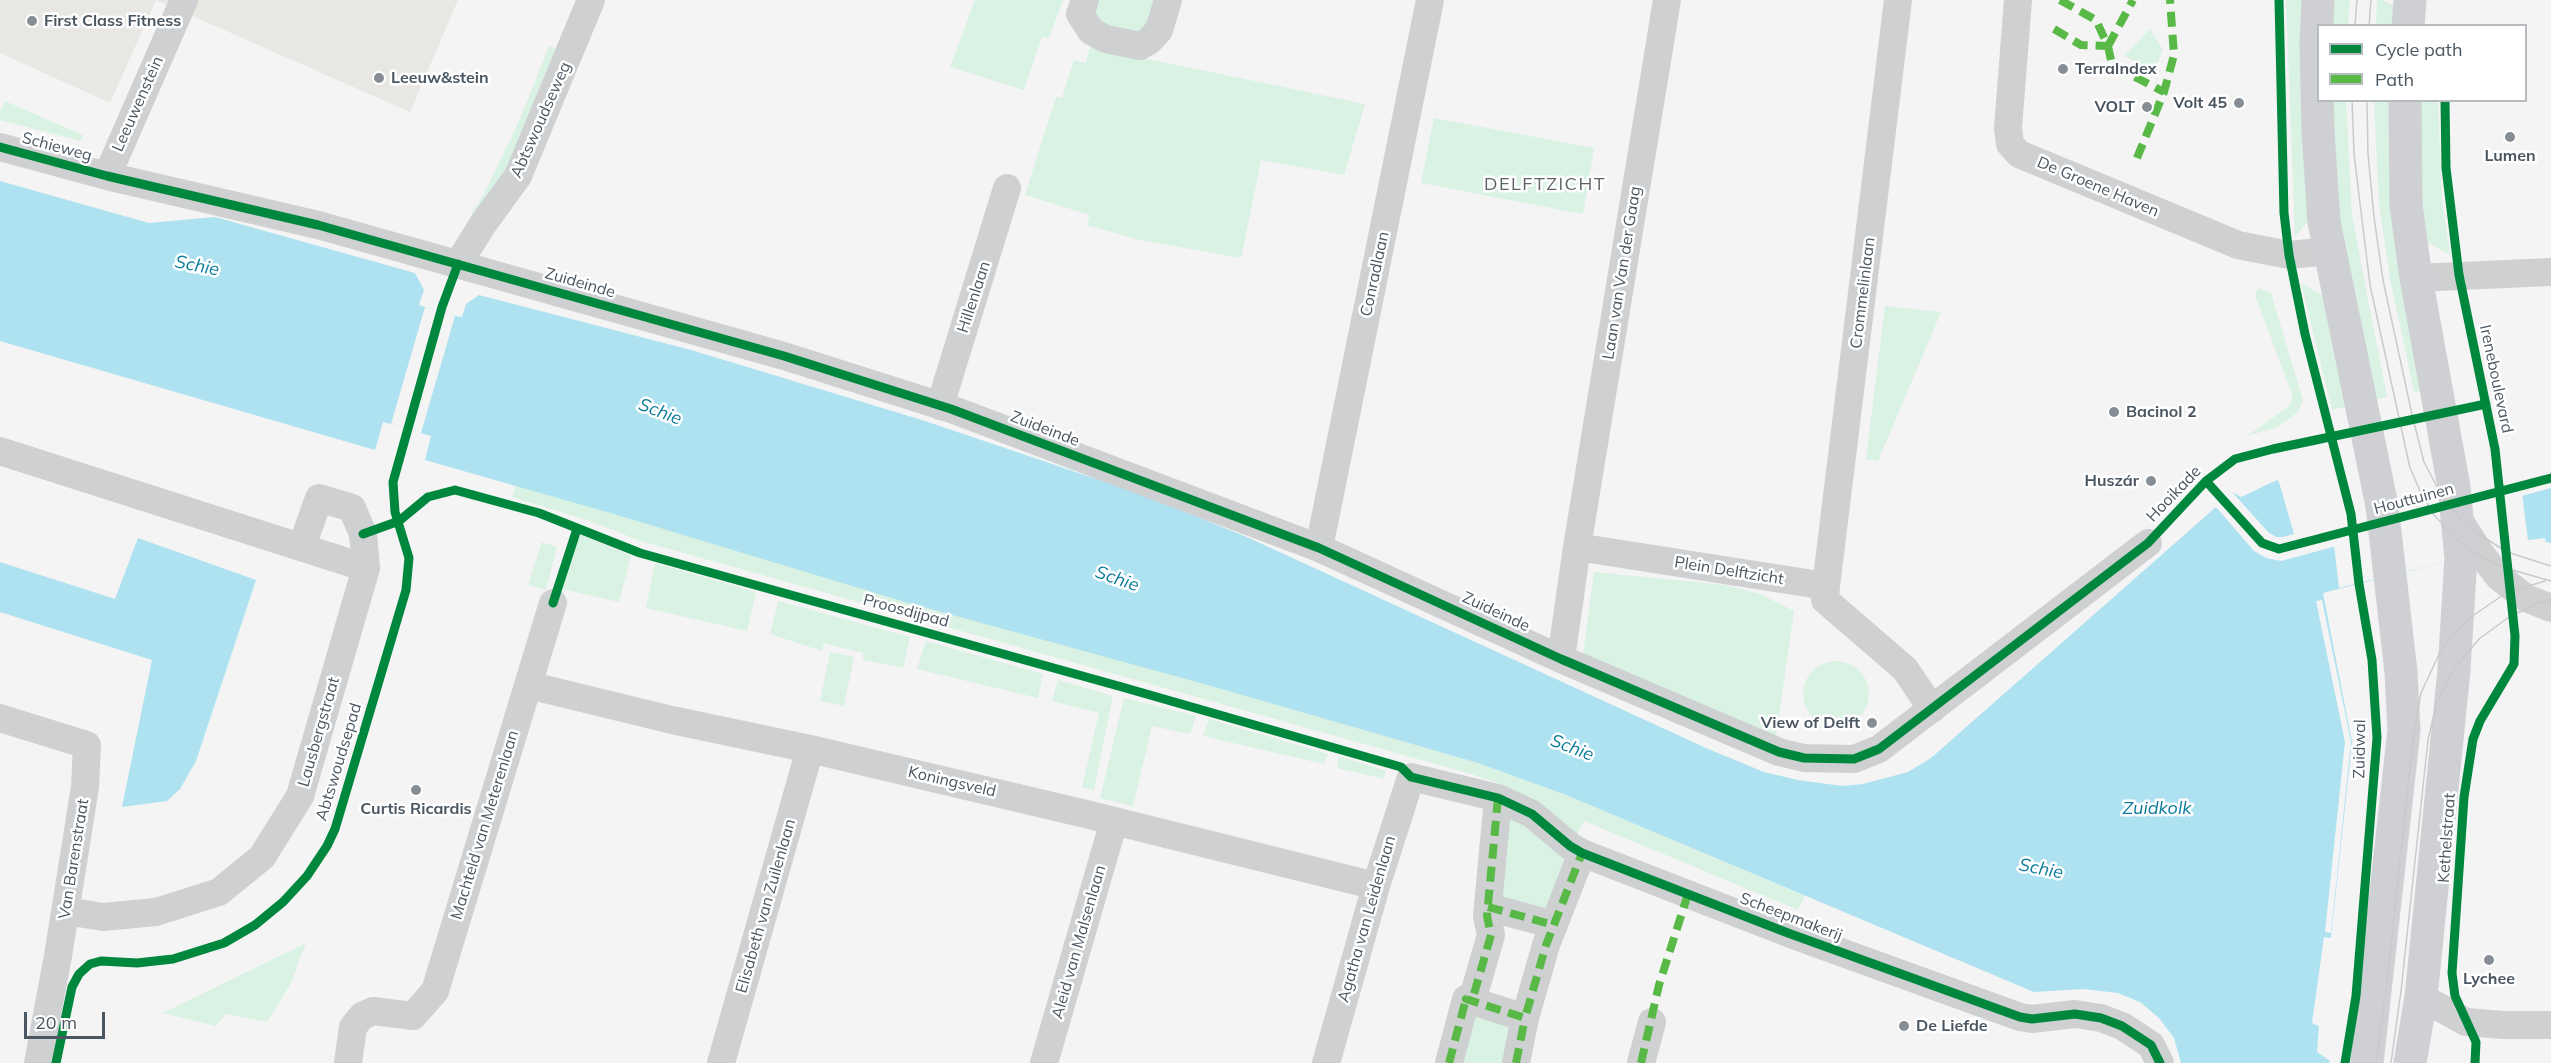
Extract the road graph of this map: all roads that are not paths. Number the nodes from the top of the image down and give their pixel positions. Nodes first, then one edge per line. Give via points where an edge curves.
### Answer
1 (184, 0) edge
2 (591, 0) edge
3 (1085, 0) edge
4 (1168, 0) edge
5 (1430, 0) edge
6 (1667, 0) edge
7 (1898, 0) edge
8 (2018, 0) edge
9 (2318, 0) edge
10 (2410, 0) edge
11 (2408, 24) edge
12 (2317, 87) edge
13 (2317, 102) edge
14 (2405, 102) edge
15 (0, 147) edge
16 (107, 176) junction
17 (1007, 188) dead end
18 (2329, 251) junction
19 (458, 264) junction
20 (2551, 272) edge
21 (2416, 278) junction
22 (940, 406) junction
23 (0, 452) edge
24 (2148, 543) dead end
25 (302, 546) junction
26 (1577, 547) junction
27 (1319, 548) junction
28 (2471, 556) junction
29 (366, 568) junction
30 (1826, 586) junction
31 (553, 603) dead end
32 (2551, 608) edge
33 (1561, 659) junction
34 (528, 685) junction
35 (1932, 709) junction
36 (0, 718) edge
37 (810, 749) junction
38 (1411, 777) joint
39 (1498, 798) junction
40 (1114, 821) junction
41 (1582, 853) junction
42 (1376, 886) junction
43 (1488, 907) junction
44 (66, 911) junction
45 (1550, 935) junction
46 (2421, 997) junction
47 (1466, 999) junction
48 (1525, 1018) junction
49 (1652, 1022) dead end
50 (2551, 1025) edge
51 (2368, 1061) edge
52 (38, 1063) edge
53 (348, 1063) edge
54 (721, 1063) edge
55 (1044, 1063) edge
56 (1326, 1063) edge
57 (1449, 1063) edge
58 (1516, 1063) edge
59 (1641, 1063) edge
60 (2160, 1063) edge
61 (2410, 1063) edge

1 - 16 street, Leeuwenstein
2 - 19 street, Abtswoudseweg via 518,176
3 - 4 street via 1080,14 1090,31 1106,39 1140,46 1159,30
5 - 27 street, Conradlaan
6 - 26 street, Laan van Van der Gaag
7 - 30 street, Crommelinlaan
8 - 18 street, De Groene Haven via 2008,128 2010,144 2019,154 2238,245 2289,255
9 - 12 main road
10 - 11 main road
13 - 18 main road
14 - 21 main road via 2406,205
15 - 16 street, Schieweg
16 - 19 street, Zuideinde via 318,225
17 - 22 street, Hillenlaan
18 - 51 main road via 2382,506 2404,730
19 - 22 street, Zuideinde via 784,356
20 - 21 street
21 - 28 main road via 2455,500
22 - 27 street, Zuideinde
23 - 25 street
24 - 35 street, Hooikade
25 - 29 street
25 - 29 street, Lausbergstraat via 319,498 352,508 363,534
26 - 30 street, Plein Delftzicht
26 - 33 street
27 - 33 street, Zuideinde
28 - 32 street via 2526,598
28 - 46 main road via 2454,670
29 - 44 street, Lausbergstraat via 300,796 262,857 219,892 156,912 103,917
30 - 35 street via 1825,600 1905,669
31 - 34 street, Machteld van Meterenlaan
33 - 35 street, Zuideinde via 1779,752 1804,758 1854,759 1879,749
34 - 37 street, Koningsveld
34 - 53 street, Machteld van Meterenlaan via 435,991 413,1016 373,1011 362,1016 353,1027
36 - 44 street, Van Barenstraat via 87,745 85,787
37 - 40 street, Koningsveld
37 - 54 street, Elisabeth van Zuilenlaan
38 - 39 street, Scheepmakerij
38 - 42 street, Agatha van Leidenlaan
39 - 41 street, Scheepmakerij via 1532,814
39 - 43 street
40 - 42 street, Koningsveld
40 - 55 street, Aleid van Malsenlaan
41 - 45 street
41 - 60 street, Scheepmakerij via 2020,1017 2075,1014 2111,1022 2151,1045
42 - 56 street, Agatha van Leidenlaan
43 - 45 street
43 - 47 street via 1491,935 1474,994
44 - 52 street, Van Barenstraat
45 - 48 street
46 - 50 street via 2466,1022
46 - 61 main road
47 - 48 street
47 - 57 street
48 - 58 street
49 - 59 street

